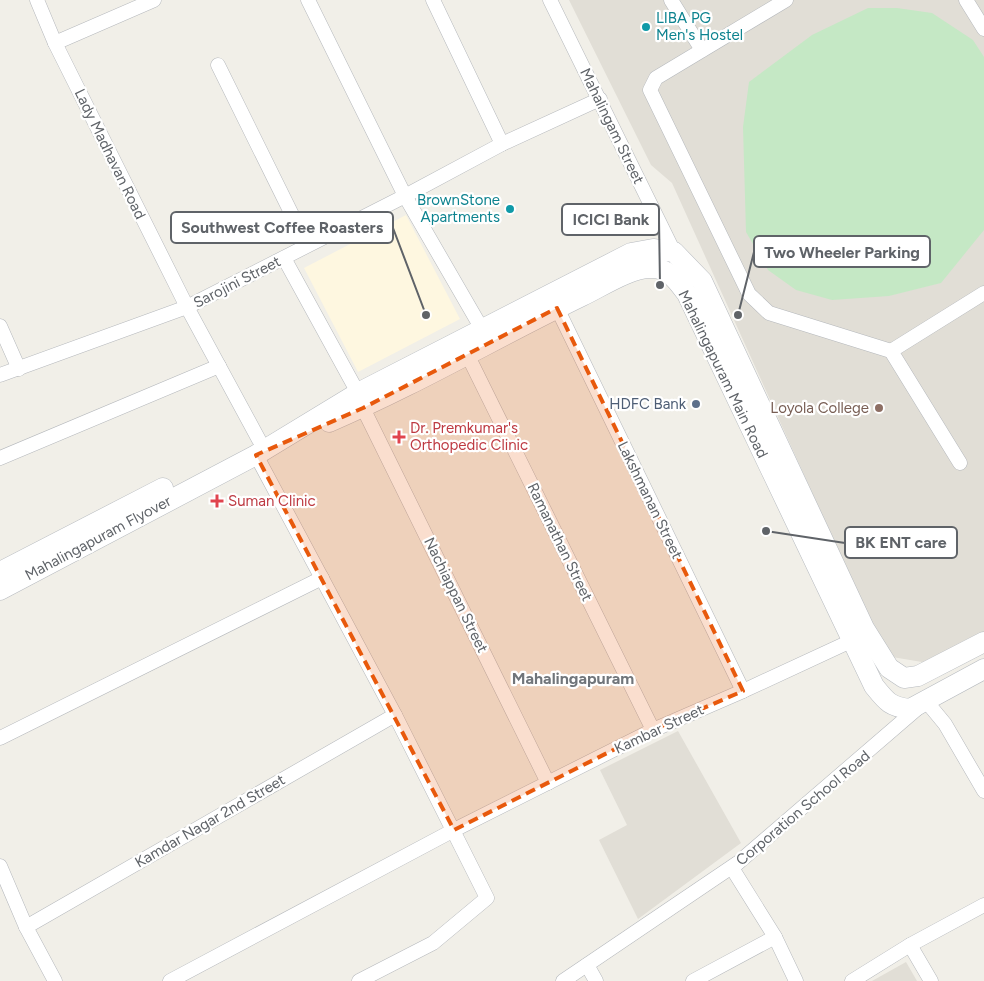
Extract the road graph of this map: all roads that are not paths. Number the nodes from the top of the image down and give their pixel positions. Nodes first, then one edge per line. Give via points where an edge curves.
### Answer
1 (37, 0) edge
2 (154, 0) edge
3 (308, 0) edge
4 (433, 0) edge
5 (550, 0) edge
6 (671, 0) edge
7 (786, 0) edge
8 (966, 0) edge
9 (984, 28) edge
10 (55, 44) junction
11 (702, 50) junction
12 (218, 65) dead end
13 (600, 99) junction
14 (502, 144) junction
15 (405, 196) junction
16 (307, 245) junction
17 (674, 252) junction
18 (284, 258) junction
19 (984, 293) edge
20 (187, 308) junction
21 (557, 308) junction
22 (0, 326) edge
23 (486, 336) junction
24 (891, 351) junction
25 (467, 354) junction
26 (218, 366) junction
27 (19, 369) junction
28 (0, 375) edge
29 (361, 400) junction
30 (260, 448) junction
31 (0, 458) edge
32 (960, 463) dead end
33 (196, 486) junction
34 (0, 572) edge
35 (322, 578) junction
36 (0, 590) edge
37 (0, 606) edge
38 (858, 636) junction
39 (984, 642) edge
40 (984, 669) edge
41 (918, 676) junction
42 (744, 691) junction
43 (926, 701) junction
44 (395, 716) junction
45 (653, 730) junction
46 (0, 738) edge
47 (548, 783) junction
48 (984, 791) edge
49 (454, 830) junction
50 (736, 864) junction
51 (0, 866) edge
52 (984, 905) edge
53 (26, 927) junction
54 (775, 937) junction
55 (910, 945) junction
56 (587, 965) junction
57 (55, 981) edge
58 (170, 981) edge
59 (359, 981) edge
60 (563, 981) edge
61 (596, 981) edge
62 (693, 981) edge
63 (796, 981) edge
64 (852, 981) edge
65 (931, 981) edge

1 - 10 street, Lady Madhavan Road
2 - 10 street
3 - 15 street
4 - 14 street
5 - 13 street, Mahalingam Street
6 - 11 street
7 - 11 street
8 - 9 street
10 - 20 street, Lady Madhavan Road
11 - 24 street via 656,78 650,90 749,294 769,313
12 - 16 street
13 - 14 street, Sarojini Street
13 - 17 street, Mahalingam Street
14 - 15 street, Sarojini Street
15 - 16 street, Sarojini Street
15 - 23 street
16 - 18 street, Sarojini Street
17 - 23 main road, Mahalingapuram Main Road via 652,249 631,253
17 - 38 main road, Mahalingapuram Main Road via 702,281
18 - 20 street, Sarojini Street
18 - 29 street, Nachiappan Street
19 - 24 street
20 - 26 street, Lady Madhavan Road
20 - 27 street, Sarojini Street
21 - 23 main road, Mahalingapuram Main Road
21 - 38 main road, Mahalingapuram Main Road via 634,271 653,268 672,274 686,294
21 - 42 street, Lakshmanan Street
22 - 27 street
23 - 25 main road, Mahalingapuram Main Road
23 - 29 main road, Mahalingapuram Main Road
24 - 32 street
25 - 29 main road, Mahalingapuram Main Road
25 - 45 street, Ramanathan Street
26 - 30 street, Lady Madhavan Road
26 - 31 street
27 - 28 street, Sarojini Street
29 - 30 main road, Mahalingapuram Main Road
29 - 47 street, Nachiappan Street
30 - 33 main road, Mahalingapuram Main Road
30 - 34 main road
30 - 35 street, Lady Madhavan Road
33 - 36 main road, Mahalingapuram Flyover
33 - 37 main road via 180,508
35 - 44 street, Lady Madhavan Road
35 - 46 street
38 - 41 main road, Mahalingapuram Main Road via 889,668 904,678
38 - 42 street, Kambar Street
38 - 43 main road, Mahalingapuram Main Road via 874,686 885,700 896,708 910,709
39 - 41 main road
40 - 43 main road, Mahalingapuram Main Road
41 - 43 main road
42 - 45 street, Kambar Street
43 - 48 street via 945,724
43 - 50 street, Corporation School Road
44 - 49 street, Lady Madhavan Road
44 - 53 street, Kamdar Nagar 2nd Street
45 - 47 street, Kambar Street
47 - 49 street, Kambar Street
49 - 58 street, Kambar Street
49 - 59 street, Lady Madhavan Road via 488,898 432,943
50 - 54 street, Corporation School Road via 732,868
50 - 56 street
51 - 53 street
52 - 55 street
53 - 57 street
54 - 62 street
54 - 63 street, Corporation School Road
55 - 64 street
55 - 65 street
56 - 60 street
56 - 61 street

